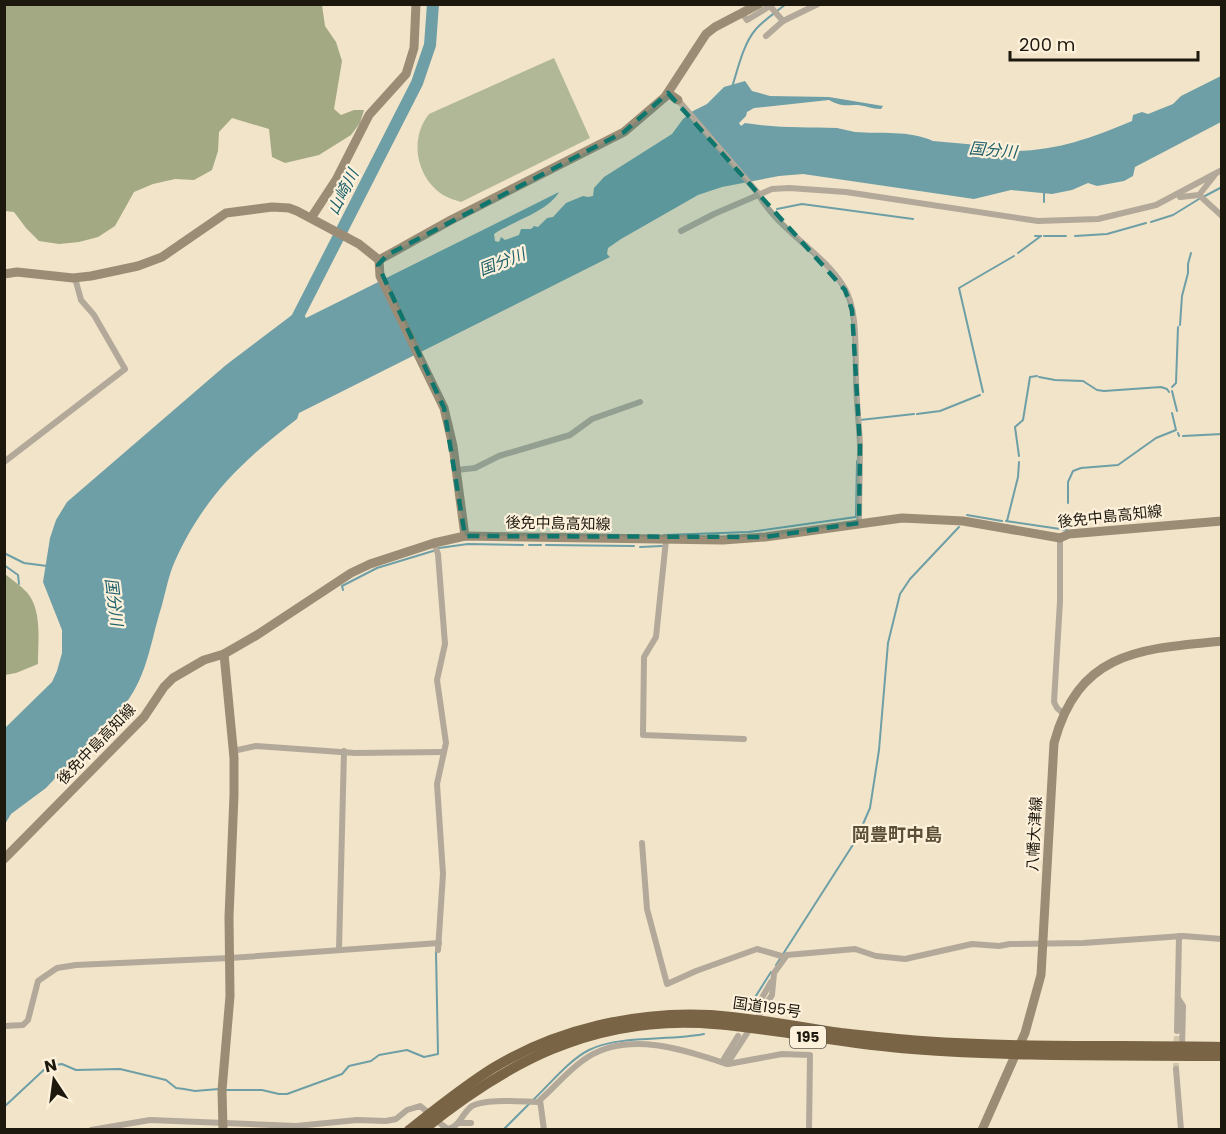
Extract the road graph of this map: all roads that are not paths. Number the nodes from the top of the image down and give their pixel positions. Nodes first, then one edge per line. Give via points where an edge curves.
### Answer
1 (416, 4) edge
2 (759, 4) edge
3 (818, 4) edge
4 (742, 13) junction
5 (781, 19) junction
6 (766, 36) dead end
7 (668, 93) junction
8 (678, 100) joint
9 (1219, 172) edge
10 (758, 194) junction
11 (1199, 195) junction
12 (1174, 197) junction
13 (1221, 216) edge
14 (311, 218) junction
15 (681, 231) dead end
16 (379, 265) junction
17 (4, 274) edge
18 (75, 278) junction
19 (640, 402) dead end
20 (4, 462) edge
21 (457, 470) junction
22 (1221, 522) edge
23 (859, 523) junction
24 (465, 536) junction
25 (1060, 538) junction
26 (666, 540) junction
27 (434, 543) junction
28 (1221, 641) edge
29 (224, 654) junction
30 (1065, 714) junction
31 (744, 739) dead end
32 (233, 751) junction
33 (344, 751) junction
34 (444, 753) junction
35 (642, 843) dead end
36 (4, 859) edge
37 (1179, 936) junction
38 (1221, 939) edge
39 (1044, 944) junction
40 (339, 950) junction
41 (783, 957) junction
42 (230, 958) junction
43 (1178, 997) junction
44 (754, 1020) junction
45 (4, 1026) edge
46 (1178, 1031) tunnel mouth
47 (738, 1036) dead end
48 (1221, 1047) edge
49 (1017, 1049) junction
50 (1182, 1051) junction
51 (1221, 1056) edge
52 (725, 1063) junction
53 (1176, 1069) tunnel mouth
54 (535, 1102) junction
55 (433, 1116) junction
56 (460, 1123) junction
57 (471, 1123) dead end
58 (223, 1126) edge
59 (449, 1129) edge
60 (91, 1130) edge
61 (409, 1130) edge
62 (423, 1130) edge
63 (544, 1130) edge
64 (809, 1130) edge
65 (982, 1130) edge
66 (1181, 1130) edge

1 - 14 main road via 414,48 406,74 369,115 336,180
2 - 4 main road
3 - 5 street
4 - 5 street via 747,20 770,6
4 - 7 main road via 706,34
5 - 6 street
7 - 8 main road
7 - 16 main road via 624,132 451,220
8 - 10 street
9 - 11 street
9 - 12 street
10 - 12 street via 772,189 818,189 1019,219 1066,222 1139,210
10 - 15 street
10 - 23 street via 784,226 824,262 844,287 850,302 860,446
11 - 12 street
11 - 13 street
14 - 16 main road via 346,236
14 - 18 main road via 281,207 234,211 219,216 155,260
16 - 21 main road via 444,408
17 - 18 main road
18 - 20 street via 81,300 125,369
19 - 21 street via 591,419 570,435 499,456 475,468
21 - 24 main road
22 - 25 main road, 後免中島高知線 via 1069,534
23 - 25 main road, 後免中島高知線 via 936,518
23 - 26 main road, 後免中島高知線 via 765,537
24 - 26 main road, 後免中島高知線
24 - 27 main road, 後免中島高知線
25 - 30 street via 1054,702
26 - 31 street via 656,637 644,657 644,735
27 - 29 main road, 後免中島高知線 via 351,573
27 - 34 street via 446,644 437,680
28 - 30 main road, 八幡大津線 via 1131,653 1109,663 1081,687
29 - 32 main road
29 - 36 main road, 後免中島高知線 via 204,660 167,682 144,717
30 - 39 main road, 八幡大津線 via 1054,743
32 - 33 street via 256,746
32 - 42 main road
33 - 34 street
33 - 40 street
34 - 40 street via 437,784 443,874 439,947
35 - 41 street via 647,909 667,984 757,949
37 - 38 street
37 - 39 street
37 - 43 street
39 - 41 street via 972,944 905,959 848,949
39 - 49 main road, 八幡大津線 via 1038,988
40 - 42 street
41 - 44 street via 774,973 772,995
42 - 45 street via 57,968 38,981 24,1025
42 - 58 main road
43 - 46 street
43 - 50 street via 1183,1006
44 - 49 highway, 国道195号 / 195 via 884,1038
44 - 52 street
44 - 55 highway, 国道195号 / 195 via 710,1015 655,1016 596,1026 535,1046 494,1067
47 - 52 street
48 - 50 highway, 国道195号 / 195
49 - 50 highway, 国道195号 / 195
49 - 65 main road, 八幡大津線
50 - 51 highway, 国道195号 / 195
52 - 54 street via 663,1045 618,1047 596,1053 578,1064
52 - 64 street via 782,1054 810,1055
53 - 66 street
54 - 56 street via 479,1103 465,1112
54 - 63 street
55 - 58 street via 420,1106 386,1121
55 - 59 street
55 - 61 highway, 国道195号 / 195
55 - 62 highway, 国道195号 / 195
56 - 57 street
56 - 59 street
58 - 60 street via 150,1120

